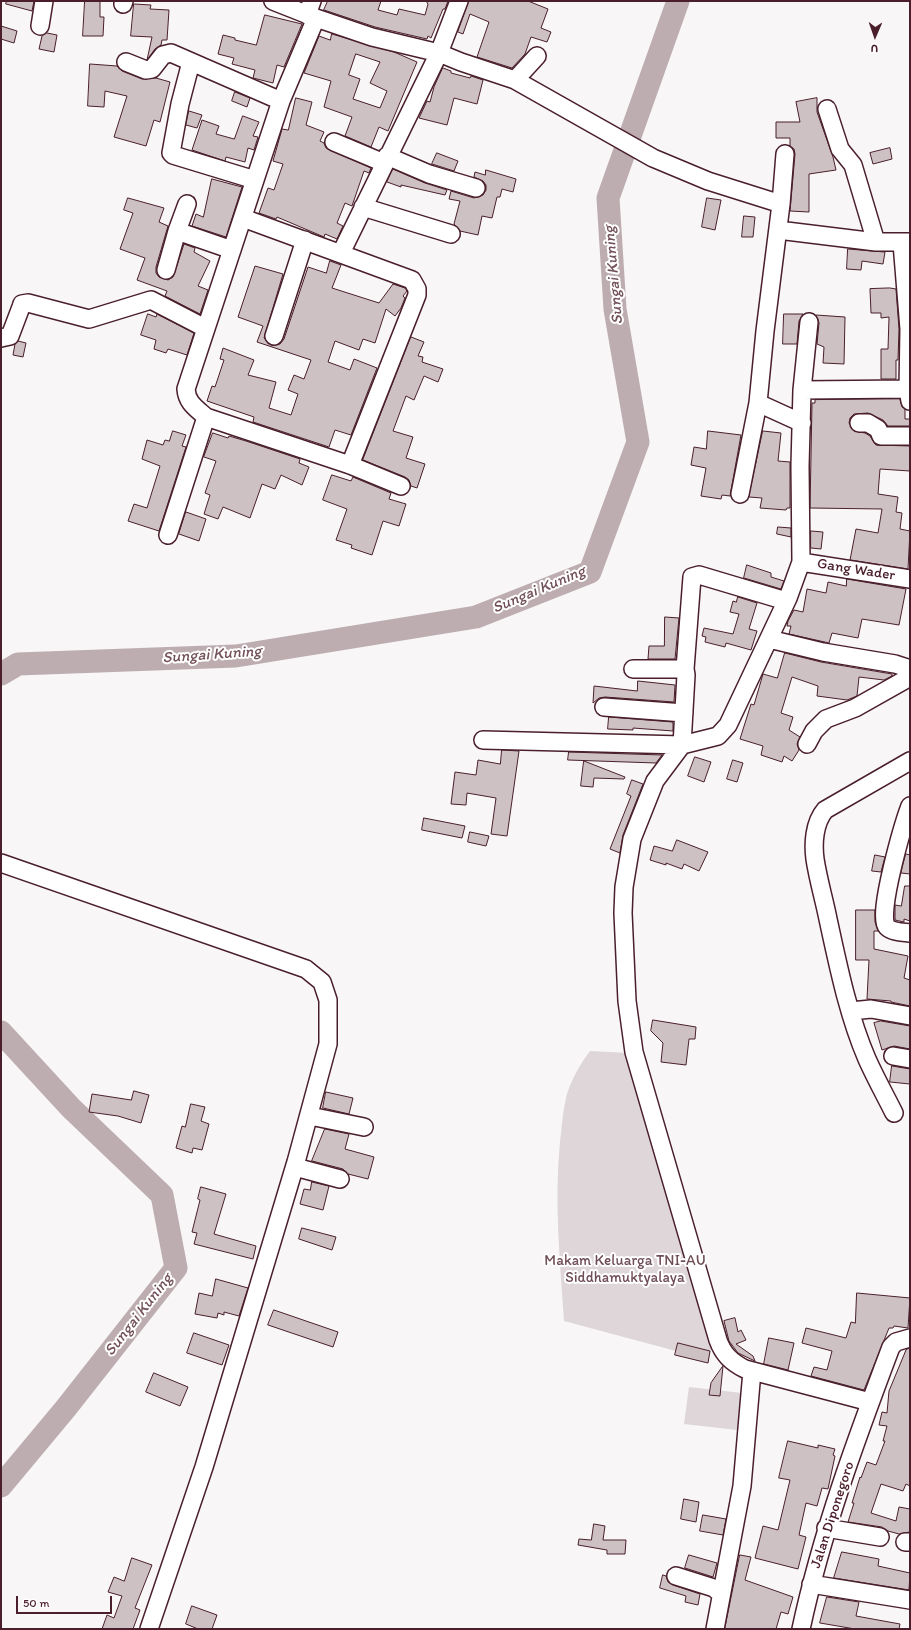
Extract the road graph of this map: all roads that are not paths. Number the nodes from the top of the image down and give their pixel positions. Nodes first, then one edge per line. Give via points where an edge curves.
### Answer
1 (44, 1) edge
2 (273, 1) edge
3 (459, 1) edge
4 (311, 11) edge
5 (40, 26) dead end
6 (439, 53) junction
7 (537, 56) dead end
8 (126, 62) dead end
9 (191, 62) junction
10 (515, 80) junction
11 (281, 101) junction
12 (827, 109) dead end
13 (334, 142) dead end
14 (785, 154) dead end
15 (386, 159) junction
16 (255, 180) junction
17 (476, 188) dead end
18 (187, 204) dead end
19 (781, 204) junction
20 (363, 207) junction
21 (243, 218) junction
22 (778, 230) junction
23 (177, 231) junction
24 (451, 234) dead end
25 (305, 240) junction
26 (876, 242) junction
27 (906, 242) edge
28 (232, 250) junction
29 (341, 253) junction
30 (166, 270) dead end
31 (809, 322) dead end
32 (205, 328) junction
33 (910, 329) edge
34 (274, 336) dead end
35 (1, 338) edge
36 (802, 390) junction
37 (909, 395) edge
38 (758, 403) junction
39 (206, 417) junction
40 (859, 422) dead end
41 (802, 423) junction
42 (910, 436) edge
43 (350, 465) junction
44 (401, 486) dead end
45 (740, 494) dead end
46 (168, 535) dead end
47 (801, 562) junction
48 (910, 579) edge
49 (786, 601) junction
50 (769, 639) junction
51 (633, 669) dead end
52 (685, 669) junction
53 (910, 669) edge
54 (910, 677) edge
55 (604, 707) dead end
56 (684, 713) junction
57 (483, 740) dead end
58 (807, 744) dead end
59 (682, 745) junction
60 (910, 761) edge
61 (910, 806) edge
62 (1, 863) edge
63 (910, 933) edge
64 (851, 1011) junction
65 (910, 1016) edge
66 (893, 1056) dead end
67 (910, 1059) edge
68 (894, 1113) dead end
69 (310, 1116) junction
70 (364, 1127) dead end
71 (295, 1167) junction
72 (340, 1179) dead end
73 (910, 1338) edge
74 (752, 1371) junction
75 (870, 1402) junction
76 (826, 1528) junction
77 (880, 1537) dead end
78 (676, 1576) dead end
79 (811, 1584) junction
80 (721, 1594) junction
81 (910, 1600) edge
82 (149, 1629) edge
83 (715, 1629) edge
84 (801, 1629) edge

1 - 5 street
2 - 4 street
3 - 6 street
4 - 6 street via 372,37
4 - 11 street
6 - 10 street
6 - 15 street
7 - 10 street
8 - 9 street via 146,70 152,69 163,55 171,53
9 - 11 street
9 - 16 street via 180,104 173,155
10 - 19 street via 653,158 708,181
11 - 16 street
12 - 26 street via 840,149 853,165
13 - 15 street
14 - 19 street
15 - 17 street
15 - 20 street
16 - 21 street
18 - 23 street
19 - 22 street
20 - 24 street
20 - 29 street
21 - 25 street
21 - 28 street
22 - 26 street
22 - 38 street
23 - 28 street
23 - 30 street
25 - 29 street
25 - 34 street
26 - 27 street
27 - 33 street
28 - 32 street
29 - 43 street via 412,280 417,289 417,295
31 - 36 street
32 - 35 street via 151,300 89,319 24,303 10,336
32 - 39 street via 186,389 190,404
33 - 37 street
36 - 37 street
36 - 41 street
38 - 41 street
38 - 45 street
39 - 43 street
39 - 46 street
40 - 42 street via 868,423 878,429 881,436
41 - 47 street
43 - 44 street
47 - 48 street, Gang Wader
47 - 49 street
49 - 50 street
49 - 52 street via 699,575 694,576 691,579
50 - 53 street
50 - 59 street via 728,725 718,736
51 - 52 street
52 - 56 street
54 - 58 street via 855,708 826,719 814,731
55 - 56 street
56 - 59 street
57 - 59 street
59 - 74 street via 655,781 632,839 624,887 623,913 630,1028 634,1052 718,1340 731,1361
60 - 64 street via 825,810 817,825 815,859
61 - 63 street via 890,876 883,920 887,927 894,931
62 - 69 street via 306,969 322,982 328,1000 328,1044
64 - 65 street via 871,1009
64 - 68 street via 867,1058
66 - 67 street
69 - 70 street
69 - 71 street
71 - 72 street
71 - 82 street via 204,1467
73 - 75 street, Jalan Diponegoro via 896,1342 891,1347
74 - 75 street
74 - 80 street via 742,1486
75 - 76 street, Jalan Diponegoro
76 - 77 street
76 - 79 street, Jalan Diponegoro
78 - 80 street via 714,1588
79 - 81 street
79 - 84 street, Jalan Diponegoro
80 - 83 street

